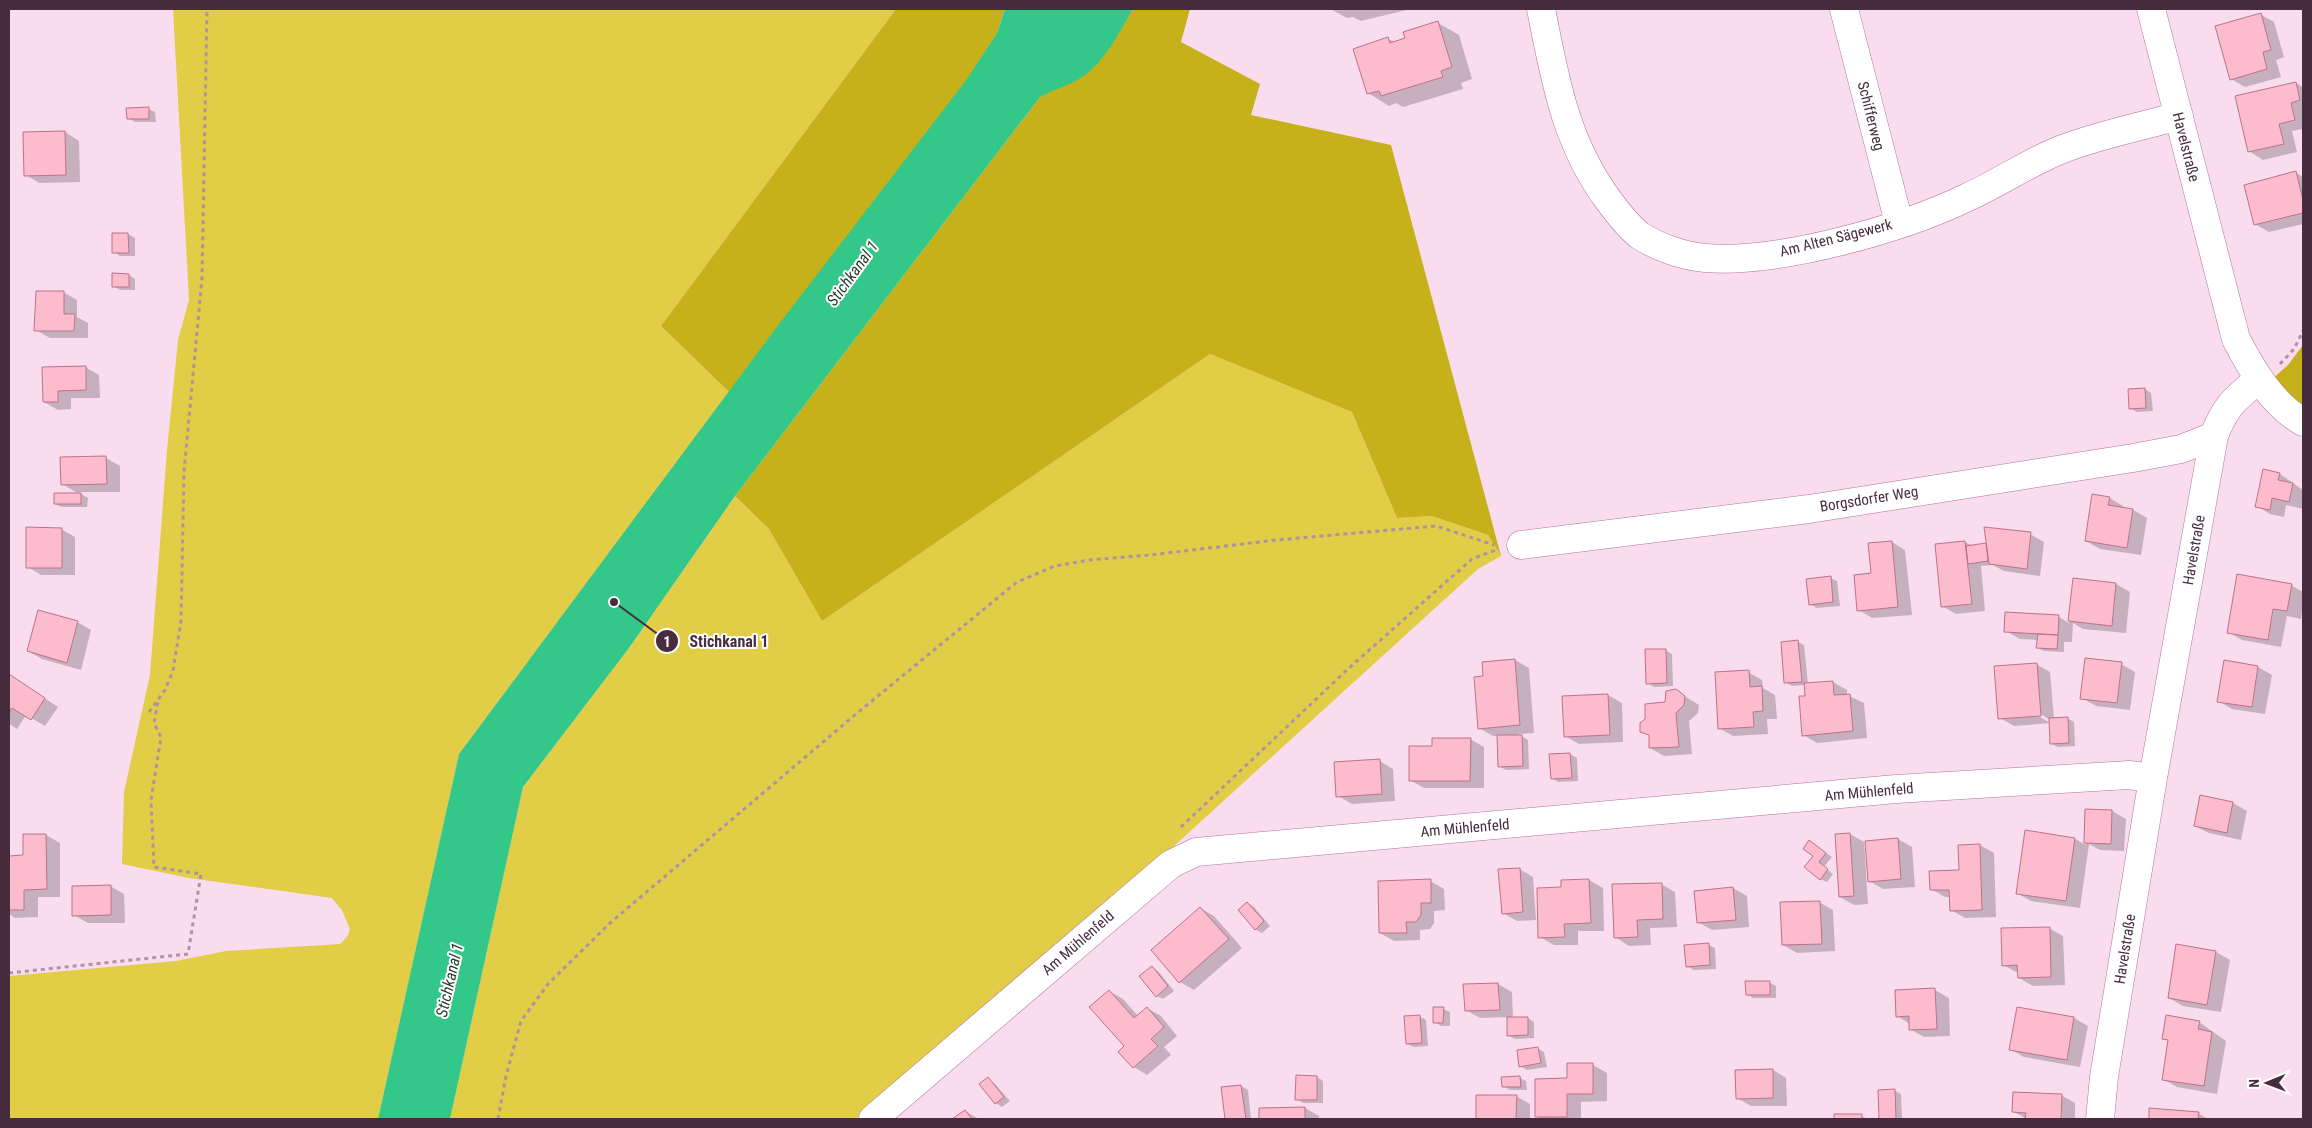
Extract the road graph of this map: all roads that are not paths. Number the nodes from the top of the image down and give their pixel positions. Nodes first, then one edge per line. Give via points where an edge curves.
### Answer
1 (1541, 9) edge
2 (1844, 9) edge
3 (2151, 9) edge
4 (2179, 116) junction
5 (1899, 223) junction
6 (2260, 379) junction
7 (2303, 422) edge
8 (2214, 436) junction
9 (1521, 545) dead end
10 (2153, 778) junction
11 (873, 1119) edge
12 (2100, 1119) edge

1 - 5 street, Am Alten Sägewerk via 1558,94 1571,131 1594,181 1616,211 1639,234 1673,251 1696,256 1748,258 1818,246
2 - 5 street, Schifferweg
3 - 4 street, Havelstraße
4 - 5 street, Am Alten Sägewerk via 2061,150 2036,160 1968,198
4 - 6 street, Havelstraße via 2234,330
6 - 7 street via 2287,410
6 - 8 street, Havelstraße via 2222,414
8 - 9 street, Borgsdorfer Weg via 2181,449 2133,458 1809,509
8 - 10 street, Havelstraße
10 - 11 street, Am Mühlenfeld via 2129,775 1896,789 1196,852 1171,864
10 - 12 street, Havelstraße

